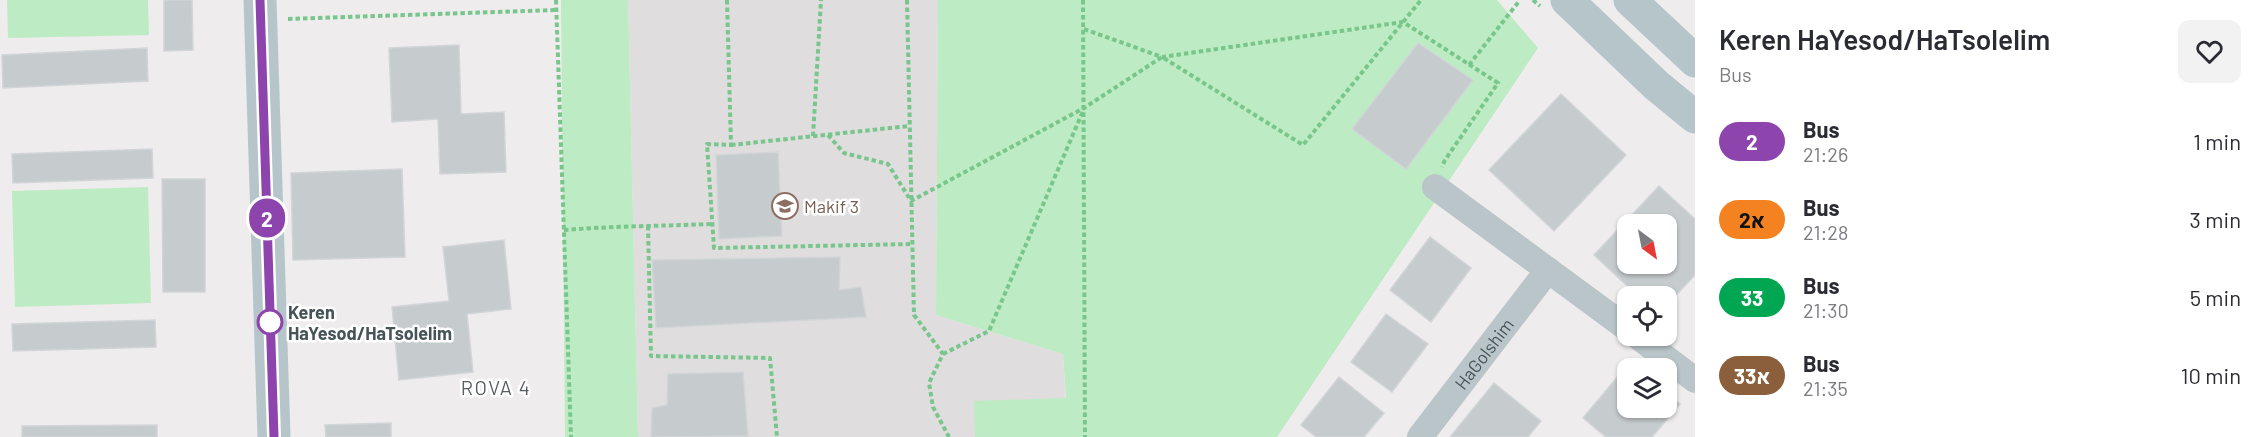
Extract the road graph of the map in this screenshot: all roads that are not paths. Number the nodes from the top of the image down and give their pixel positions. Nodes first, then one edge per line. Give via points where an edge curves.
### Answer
1 (1567, 0) edge
2 (1630, 0) edge
3 (260, 10) edge
4 (1695, 61) edge
5 (1695, 117) edge
6 (1435, 187) road end
7 (1548, 270) junction
8 (1617, 321) edge
9 (1650, 346) edge
10 (1695, 380) edge
11 (274, 437) edge
12 (1420, 437) edge

1 - 5 street
2 - 4 street
3 - 11 street
6 - 7 street
7 - 8 street
7 - 12 street, HaGolshim
9 - 10 street

